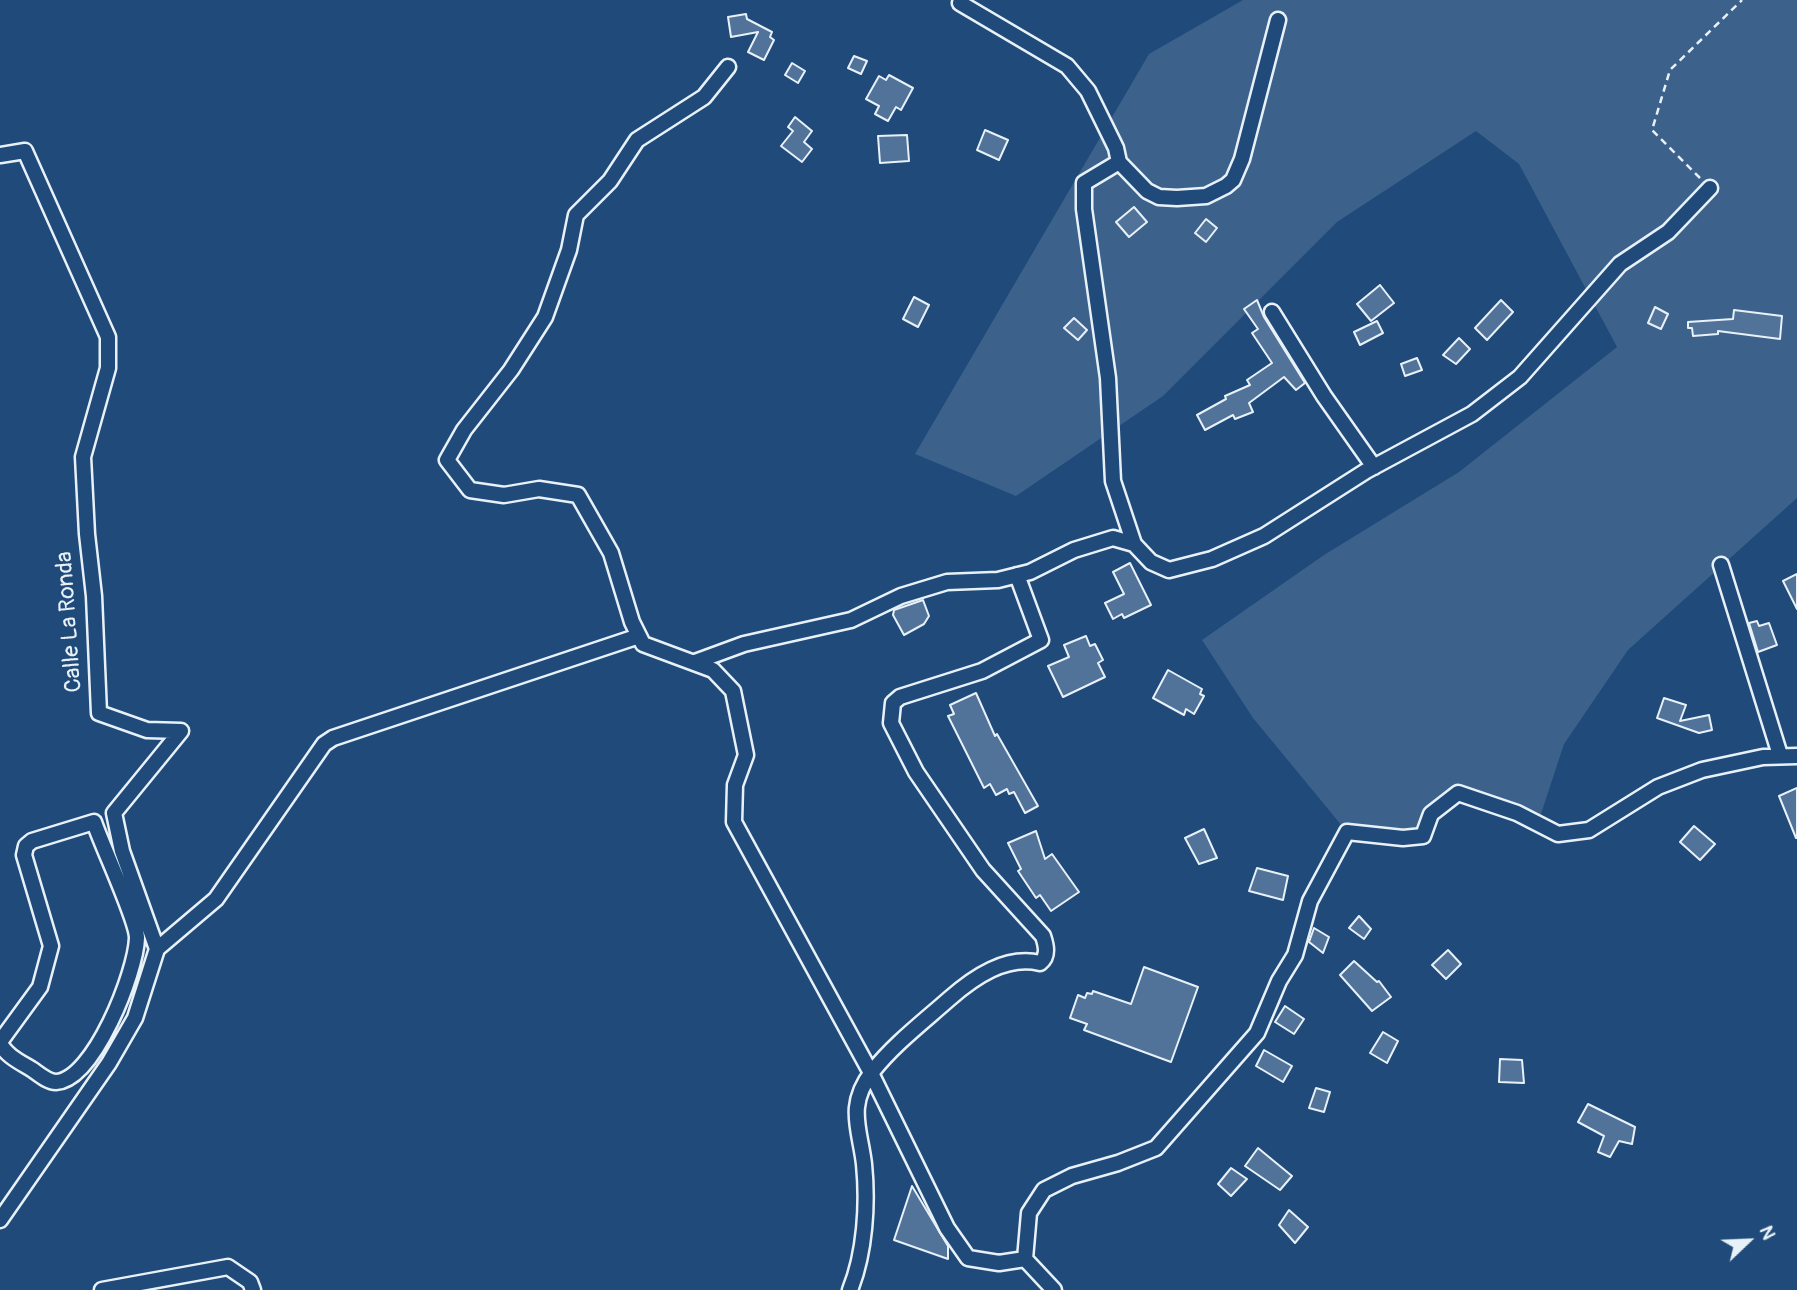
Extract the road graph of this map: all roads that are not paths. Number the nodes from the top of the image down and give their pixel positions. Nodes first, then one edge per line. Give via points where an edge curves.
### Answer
1 (960, 3) dead end
2 (1278, 20) dead end
3 (728, 67) dead end
4 (0, 155) edge
5 (1119, 162) junction
6 (1710, 188) road end
7 (1272, 312) dead end
8 (1374, 467) junction
9 (1134, 544) junction
10 (1721, 565) dead end
11 (1017, 575) junction
12 (639, 636) junction
13 (695, 662) junction
14 (1780, 755) junction
15 (1797, 756) edge
16 (157, 949) junction
17 (115, 1017) junction
18 (135, 1018) junction
19 (0, 1042) edge
20 (871, 1073) junction
21 (0, 1220) edge
22 (1025, 1259) junction
23 (102, 1290) edge
24 (253, 1290) edge
25 (850, 1290) edge
26 (1054, 1290) edge

1 - 5 street via 1067,66 1088,91
2 - 5 street via 1233,180 1206,196 1159,197
3 - 12 street via 704,97 638,140 610,180 576,215 545,317 447,460 470,489 504,495 539,489 578,495 611,553
4 - 16 street, Calle La Ronda via 24,151 108,337 108,368 83,457 99,713 147,730 181,731 114,813 122,852
5 - 9 street via 1086,180 1084,198 1108,378 1112,481
6 - 8 street via 1668,232 1620,264 1520,377 1472,414
7 - 8 street
8 - 9 street via 1264,536 1212,559 1169,570 1151,562
9 - 11 street via 1113,538
10 - 14 street
11 - 13 street via 947,582 901,596 851,620 744,644
11 - 20 street via 1041,640 982,671 900,697 893,703 891,723 916,772 983,870 1043,936 1047,946 1044,960 993,968 975,978
12 - 13 street via 643,644 662,653
12 - 16 street via 333,737 216,899
13 - 20 street via 713,670 733,691 741,718 746,755 735,785 734,822
14 - 15 street
14 - 22 street via 1702,769 1658,788 1590,830 1558,834 1517,813 1458,793 1431,814 1423,836 1347,832 1310,901 1295,955 1256,1033 1156,1147 1044,1190 1029,1213
16 - 18 street
17 - 18 street
17 - 19 street via 65,1080 50,1081 5,1051
17 - 19 street via 137,939 94,822 26,846 24,855 51,946 40,987
18 - 21 street
20 - 22 street via 947,1228 968,1258 999,1263
20 - 25 street via 860,1095 855,1125 864,1163 865,1213 857,1273
22 - 26 street
23 - 24 street via 228,1267 250,1282

